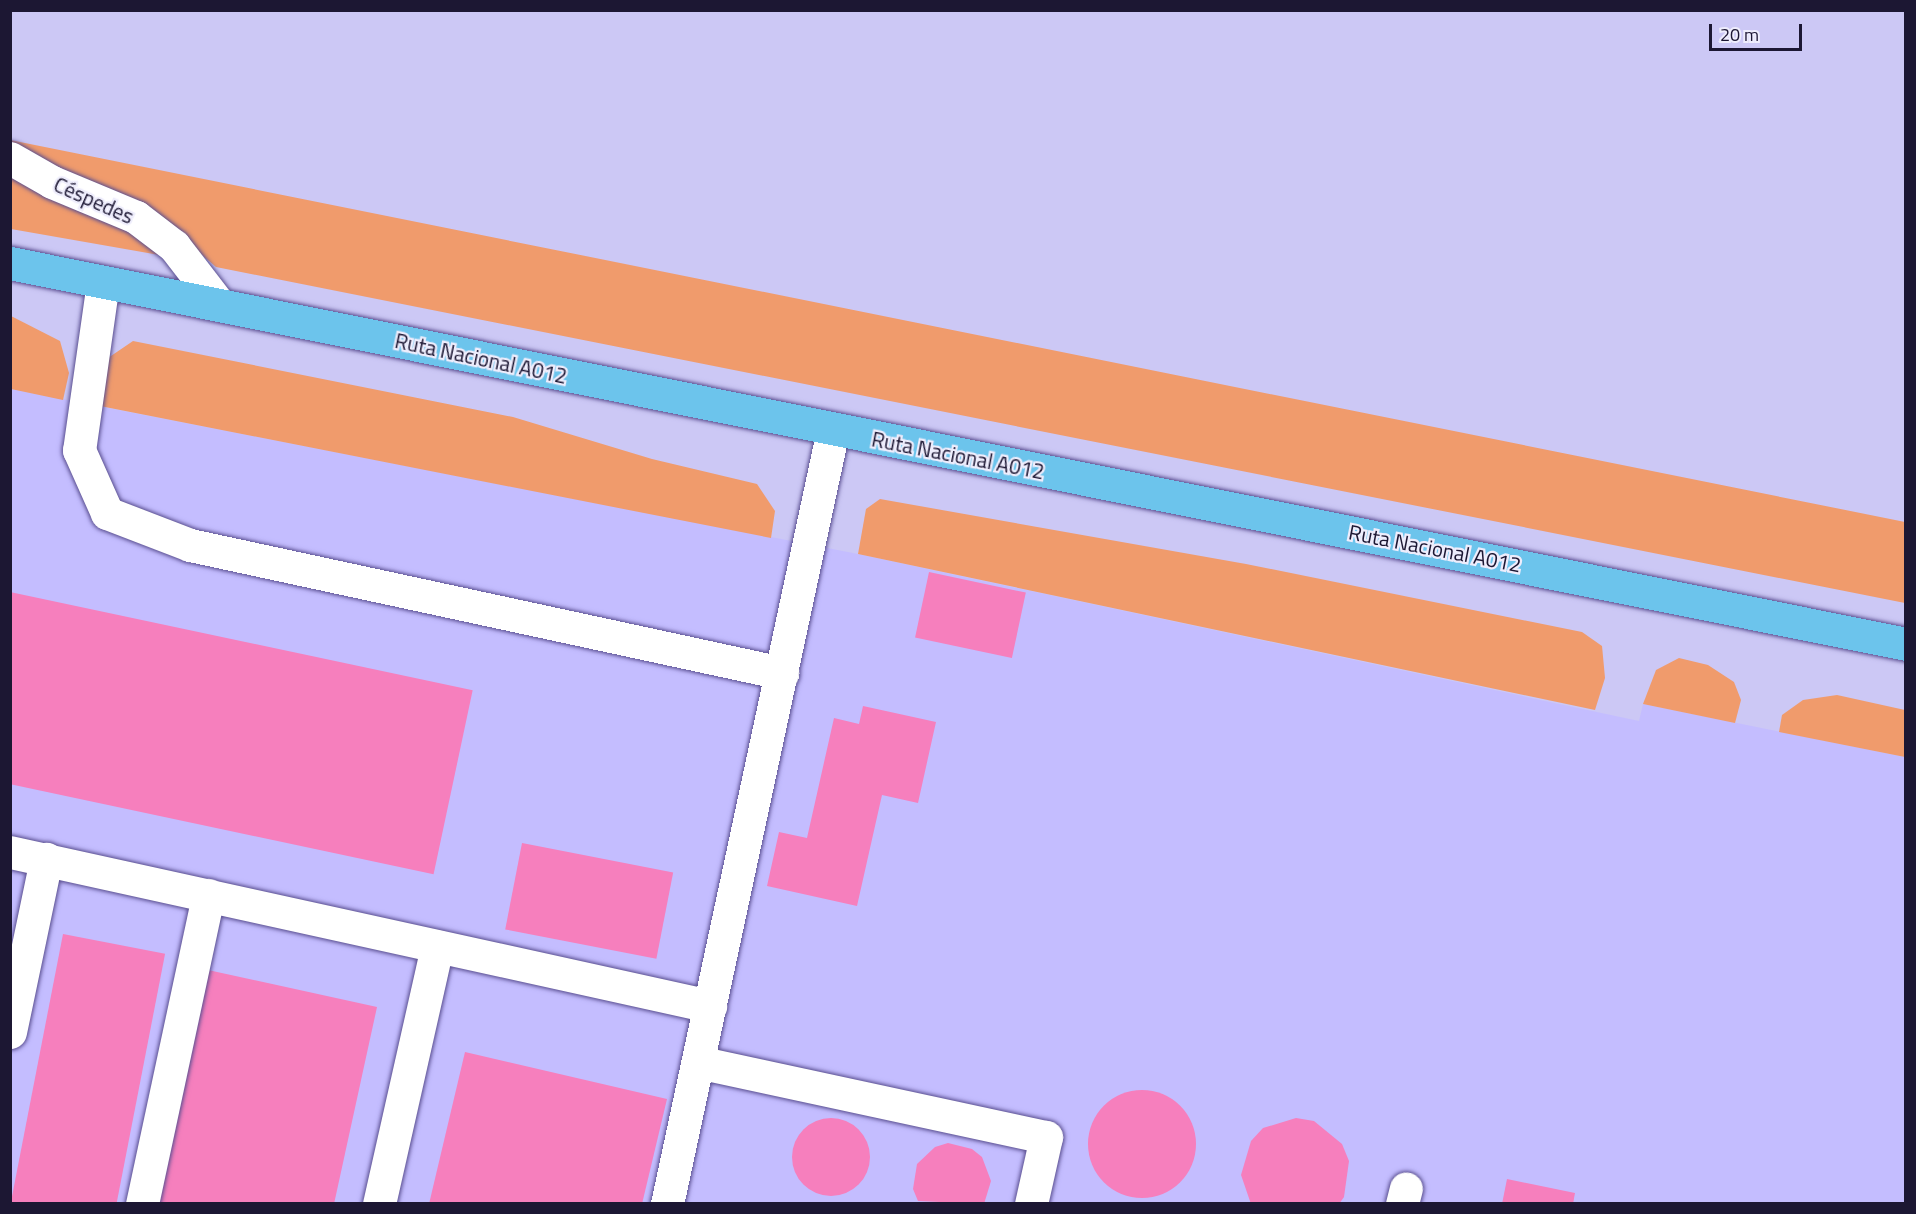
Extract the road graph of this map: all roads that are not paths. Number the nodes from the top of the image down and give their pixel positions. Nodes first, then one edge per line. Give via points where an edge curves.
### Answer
1 (10, 158) edge
2 (10, 263) edge
3 (104, 282) junction
4 (218, 303) junction
5 (833, 430) junction
6 (1905, 644) edge
7 (782, 672) junction
8 (10, 852) edge
9 (46, 859) junction
10 (208, 895) junction
11 (437, 946) junction
12 (710, 1005) junction
13 (10, 1032) edge
14 (698, 1062) junction
15 (142, 1203) edge
16 (379, 1203) edge
17 (667, 1203) edge
18 (1031, 1203) edge

1 - 4 street, Céspedes via 52,182 136,217 174,246
2 - 3 highway, Ruta Nacional A012
3 - 4 highway, Ruta Nacional A012
3 - 7 street via 79,450 107,513 190,545
4 - 5 highway, Ruta Nacional A012
5 - 6 highway, Ruta Nacional A012
5 - 7 street
7 - 12 street
8 - 9 street
9 - 10 street
9 - 13 street
10 - 11 street
10 - 15 street
11 - 12 street
11 - 16 street
12 - 14 street
14 - 17 street
14 - 18 street via 1046,1137

